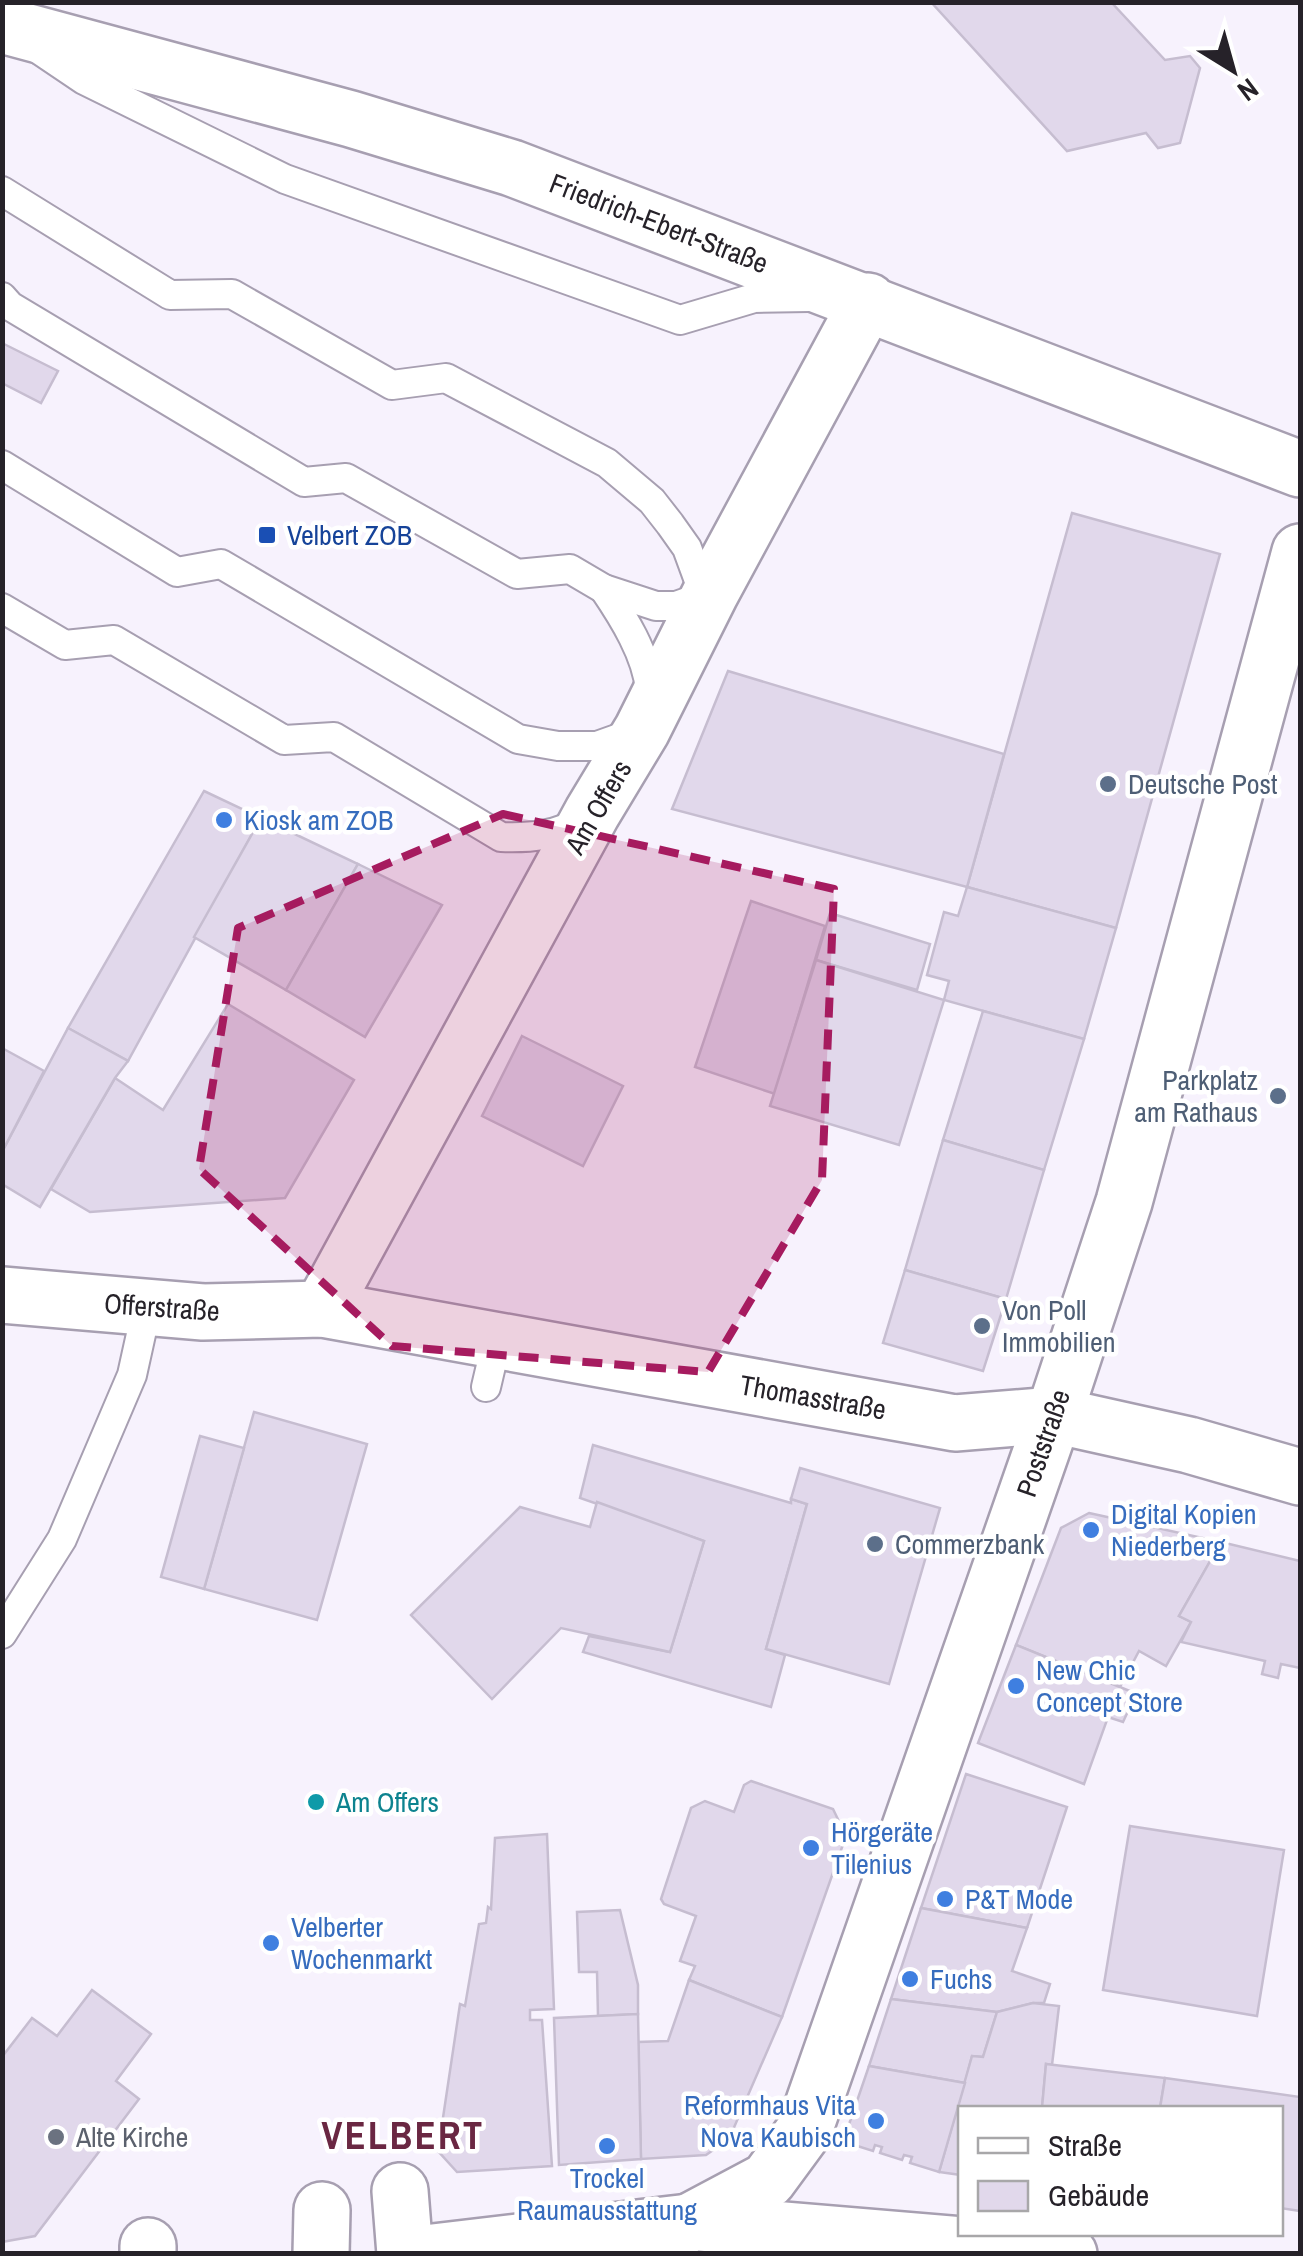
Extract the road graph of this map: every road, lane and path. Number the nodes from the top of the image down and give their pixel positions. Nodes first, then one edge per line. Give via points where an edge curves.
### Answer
1 (5, 25) edge
2 (2, 191) edge
3 (868, 301) junction
4 (5, 303) edge
5 (2, 465) edge
6 (1300, 469) edge
7 (1300, 552) edge
8 (604, 589) junction
9 (710, 594) junction
10 (2, 608) edge
11 (642, 730) junction
12 (592, 813) junction
13 (2, 1296) edge
14 (147, 1307) junction
15 (322, 1309) junction
16 (1054, 1416) junction
17 (1300, 1477) edge
18 (2, 1634) edge
19 (400, 2192) dead end
20 (671, 2238) edge
21 (405, 2254) edge
22 (416, 2254) edge
23 (1069, 2254) edge

1 - 3 street, Friedrich-Ebert-Straße via 512,168
1 - 3 lane via 84,80 285,179 680,320 754,298
2 - 9 lane via 170,296 232,294 392,385 446,378 606,462 661,512
3 - 6 street, Friedrich-Ebert-Straße
3 - 9 street, Am Offers
4 - 8 lane via 304,482 346,478 517,574 570,568
5 - 11 lane via 177,572 221,564 518,739 596,746
7 - 16 street, Poststraße via 1124,1202
8 - 9 lane via 656,606
8 - 11 lane via 646,674 650,693
9 - 11 street, Am Offers
10 - 12 lane via 65,645 114,640 284,740 334,737 501,838 566,830
11 - 12 street, Am Offers
12 - 15 street, Am Offers
13 - 14 street, Offerstraße
14 - 15 street, Offerstraße
14 - 18 lane via 128,1383 62,1539
15 - 16 street, Thomasstraße via 492,1363 956,1423
16 - 17 street, Thomasstraße
16 - 20 street, Poststraße via 804,2131 768,2180
19 - 21 street
20 - 22 street
20 - 23 street

